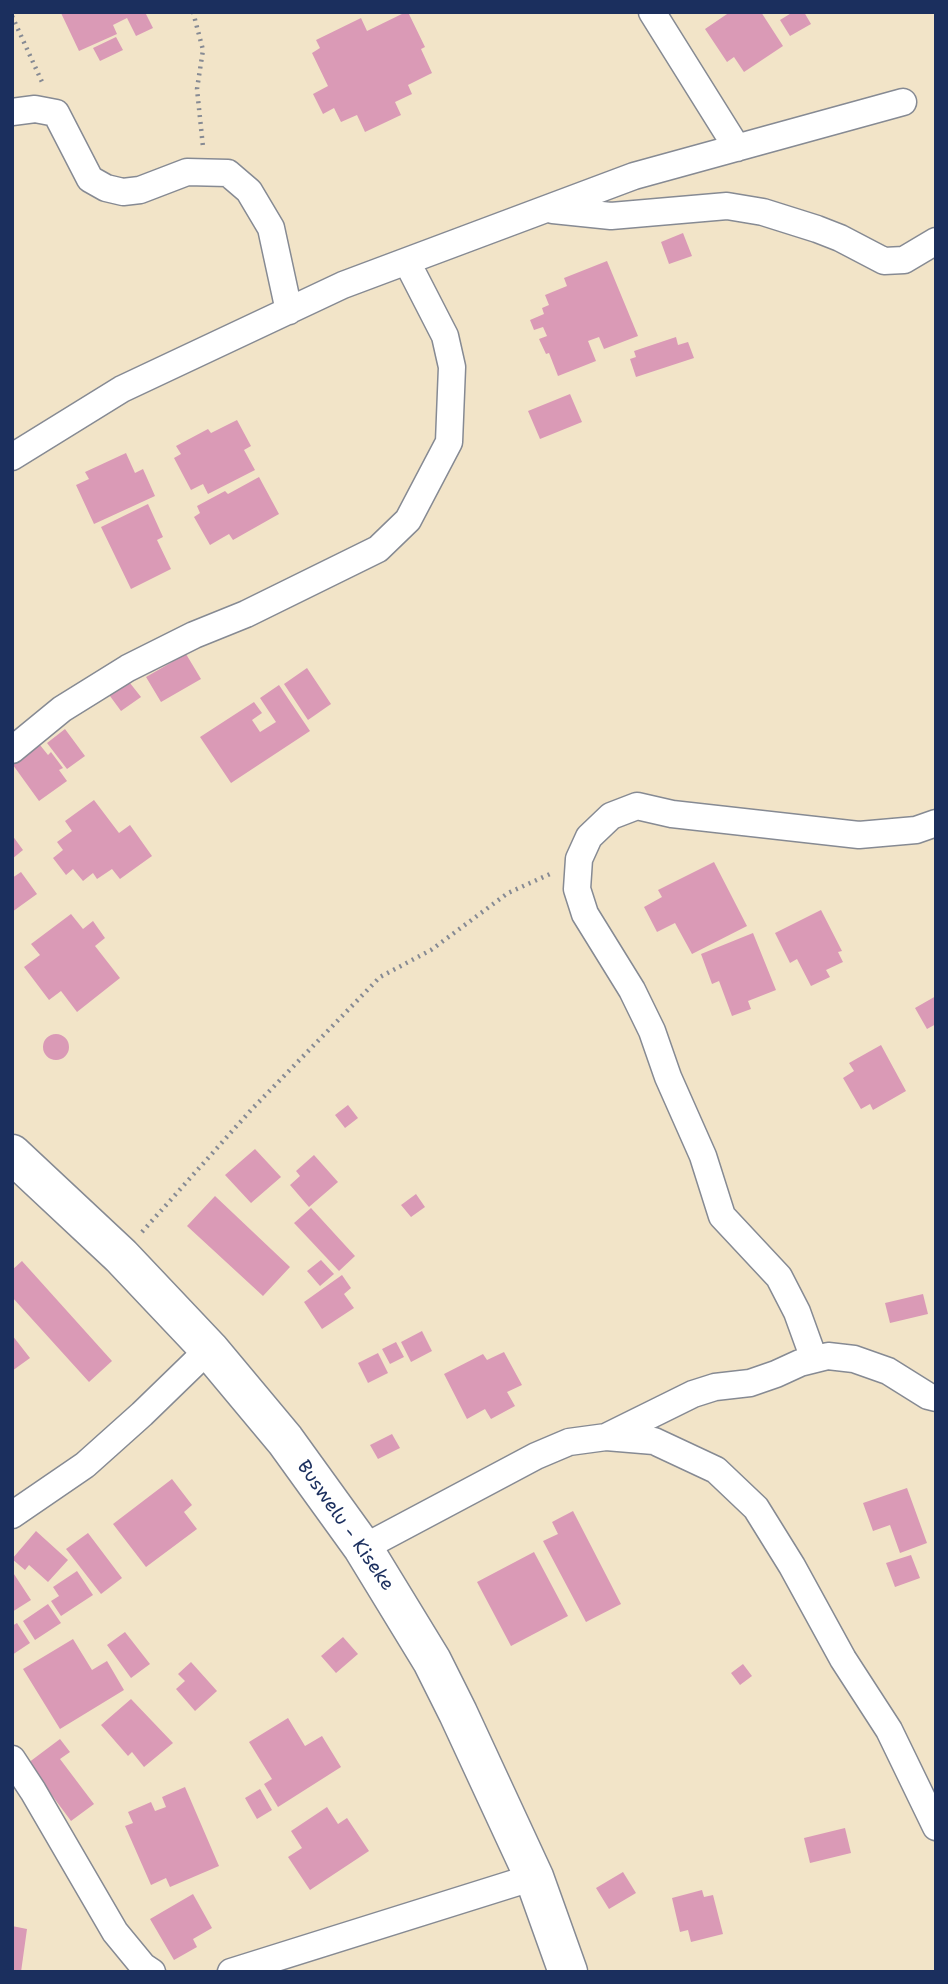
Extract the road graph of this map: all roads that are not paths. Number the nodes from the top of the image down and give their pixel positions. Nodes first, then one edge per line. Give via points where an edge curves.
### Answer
1 (652, 12) edge
2 (903, 102) dead end
3 (12, 112) edge
4 (737, 148) junction
5 (547, 209) junction
6 (936, 242) edge
7 (407, 262) junction
8 (289, 311) junction
9 (12, 457) edge
10 (12, 750) edge
11 (936, 823) edge
12 (12, 1154) edge
13 (209, 1349) junction
14 (814, 1359) junction
15 (936, 1398) edge
16 (606, 1437) junction
17 (12, 1516) edge
18 (363, 1548) junction
19 (12, 1759) edge
20 (928, 1790) edge
21 (936, 1827) edge
22 (534, 1877) junction
23 (262, 1967) edge
24 (152, 1972) edge
25 (231, 1972) edge
26 (568, 1972) edge

1 - 4 street
2 - 4 street
3 - 8 street via 35,109 56,113 90,179 106,188 140,190 187,172 228,173 248,191 271,228
4 - 5 street via 634,176
5 - 6 street via 611,216 727,206 817,229 884,261 904,260
5 - 7 street
7 - 8 street
7 - 10 street via 445,336 452,367 449,442 408,520 378,549 128,668 62,709
8 - 9 street via 122,389
11 - 14 street via 916,830 859,835 637,806 611,816 589,836 579,859 578,890 585,914 632,989 652,1031 722,1216 779,1277
12 - 13 main road, Buswelu - Kiseke via 121,1256
13 - 17 street via 85,1465
13 - 18 main road, Buswelu - Kiseke via 285,1440
14 - 15 street via 854,1359 888,1371
14 - 16 street via 750,1382 693,1394
16 - 18 street via 569,1442 536,1456
16 - 20 street via 654,1441 716,1470 756,1508 843,1660
18 - 22 main road, Buswelu - Kiseke via 432,1661
19 - 24 street via 115,1932
20 - 21 street
22 - 23 street
22 - 26 main road, Buswelu - Kiseke
23 - 25 street

